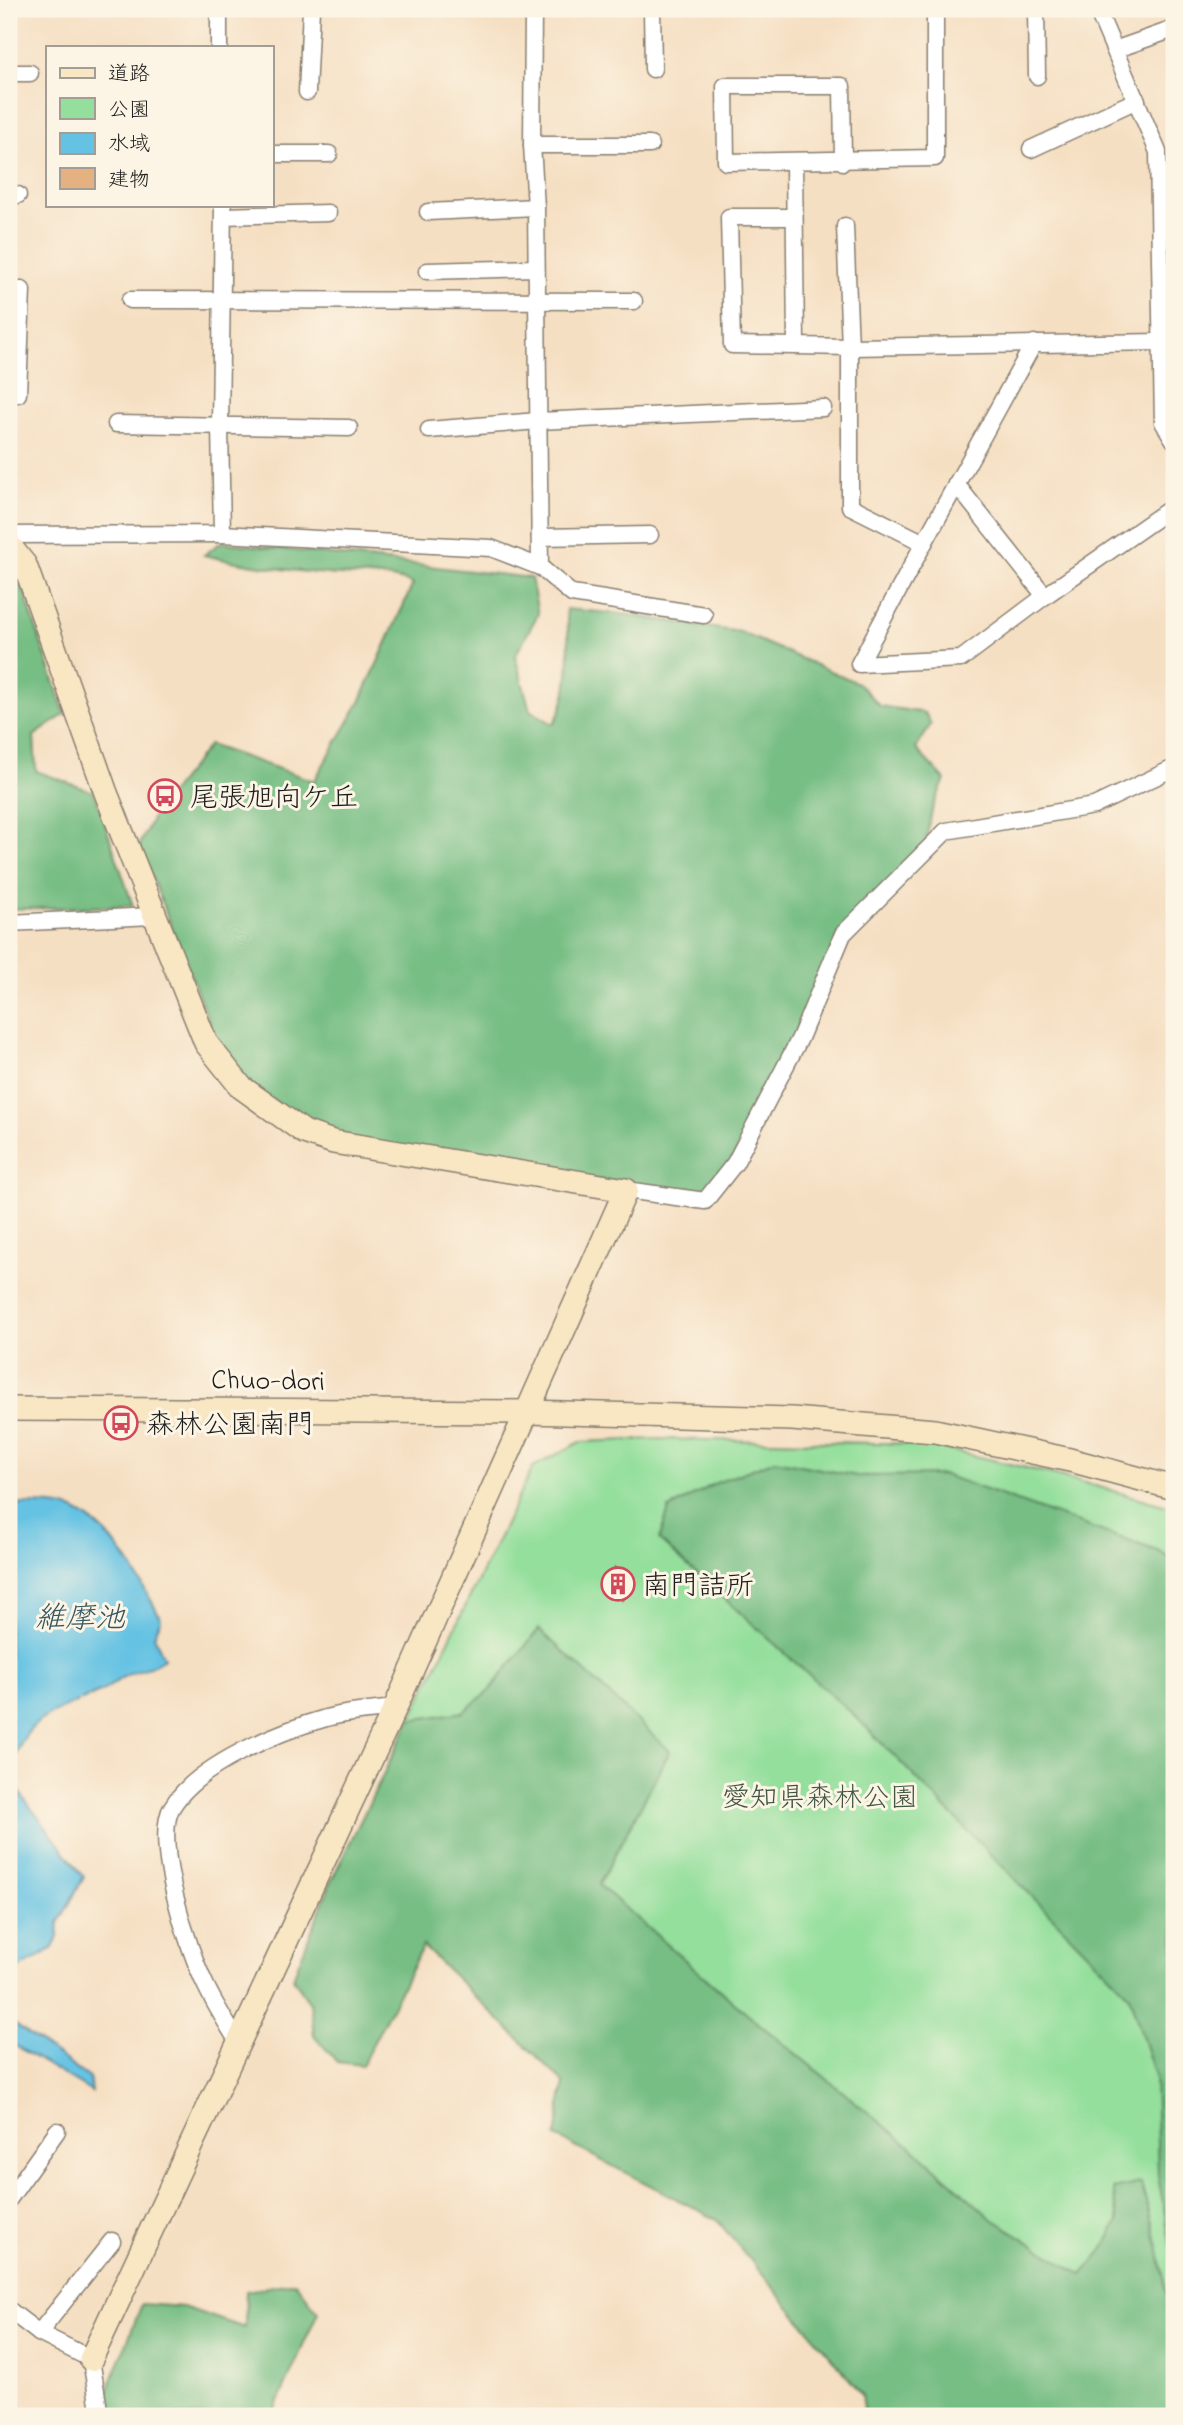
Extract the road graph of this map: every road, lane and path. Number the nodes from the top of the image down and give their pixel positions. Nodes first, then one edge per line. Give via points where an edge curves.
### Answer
1 (219, 9) edge
2 (311, 9) edge
3 (533, 9) edge
4 (652, 9) edge
5 (935, 9) edge
6 (1036, 9) edge
7 (1097, 9) edge
8 (1174, 29) edge
9 (219, 46) edge
10 (1117, 49) junction
11 (653, 69) dead end
12 (9, 73) edge
13 (30, 73) dead end
14 (1037, 76) dead end
15 (307, 92) dead end
16 (1137, 100) junction
17 (532, 145) junction
18 (650, 145) dead end
19 (1031, 149) dead end
20 (273, 154) edge
21 (329, 154) dead end
22 (794, 162) junction
23 (843, 162) junction
24 (536, 207) junction
25 (223, 210) edge
26 (428, 212) dead end
27 (328, 213) dead end
28 (793, 217) junction
29 (845, 226) dead end
30 (535, 268) junction
31 (427, 271) dead end
32 (9, 290) edge
33 (130, 300) dead end
34 (222, 301) junction
35 (634, 301) dead end
36 (536, 303) junction
37 (1162, 342) junction
38 (1034, 343) junction
39 (796, 345) junction
40 (850, 347) junction
41 (9, 394) edge
42 (823, 408) dead end
43 (538, 421) junction
44 (116, 424) dead end
45 (220, 426) junction
46 (349, 428) dead end
47 (429, 430) dead end
48 (1174, 440) edge
49 (956, 484) junction
50 (1174, 506) edge
51 (222, 534) junction
52 (9, 535) edge
53 (650, 535) dead end
54 (540, 537) junction
55 (924, 543) junction
56 (9, 545) edge
57 (540, 567) junction
58 (1045, 596) junction
59 (704, 615) dead end
60 (1174, 768) edge
61 (153, 916) junction
62 (9, 923) edge
63 (626, 1190) junction
64 (9, 1409) edge
65 (527, 1412) junction
66 (1174, 1488) edge
67 (395, 1708) junction
68 (238, 2042) junction
69 (57, 2131) dead end
70 (9, 2199) edge
71 (112, 2242) dead end
72 (9, 2311) edge
73 (39, 2333) junction
74 (91, 2359) junction
75 (100, 2416) edge

1 - 9 street
2 - 15 street
3 - 17 street
4 - 11 street
5 - 23 street via 935,158
6 - 14 street
7 - 10 street
8 - 10 street
10 - 16 street
12 - 13 street
16 - 19 street
16 - 37 street via 1158,152
17 - 18 street
17 - 24 street
20 - 21 street
22 - 23 street
22 - 23 street via 726,162 725,86 842,86
22 - 28 street
24 - 26 street
24 - 30 street
25 - 27 street
25 - 34 street
28 - 39 street
28 - 39 street via 729,218 729,230 732,345
29 - 40 street
30 - 31 street
30 - 36 street
32 - 41 street via 22,290 18,394
33 - 34 street
34 - 36 street
34 - 45 street
35 - 36 street
36 - 43 street
37 - 38 street
37 - 48 street via 1163,422
38 - 40 street
38 - 49 street
39 - 40 street
40 - 55 street via 850,506
42 - 43 street
43 - 47 street
43 - 54 street
44 - 45 street
45 - 46 street
45 - 51 street
49 - 55 street
49 - 58 street
50 - 58 street
51 - 52 street
51 - 57 street via 491,548
53 - 54 street
54 - 57 street
55 - 58 street via 859,664 961,659
56 - 61 street via 25,565
57 - 59 street via 572,594
60 - 63 street via 1094,806 946,831 843,934 800,1038 735,1163 705,1201
61 - 62 street
61 - 63 street via 206,1043 241,1087 304,1132 333,1142
63 - 65 street
64 - 65 street, Chuo-dori
65 - 66 street, Chuo-dori via 793,1419 935,1431
65 - 67 street
67 - 68 street
67 - 68 street via 326,1718 252,1746 195,1781 171,1808 166,1841 170,1877 188,1942 206,1987
68 - 74 street
69 - 70 street
71 - 73 street
72 - 73 street
73 - 74 street
74 - 75 street

